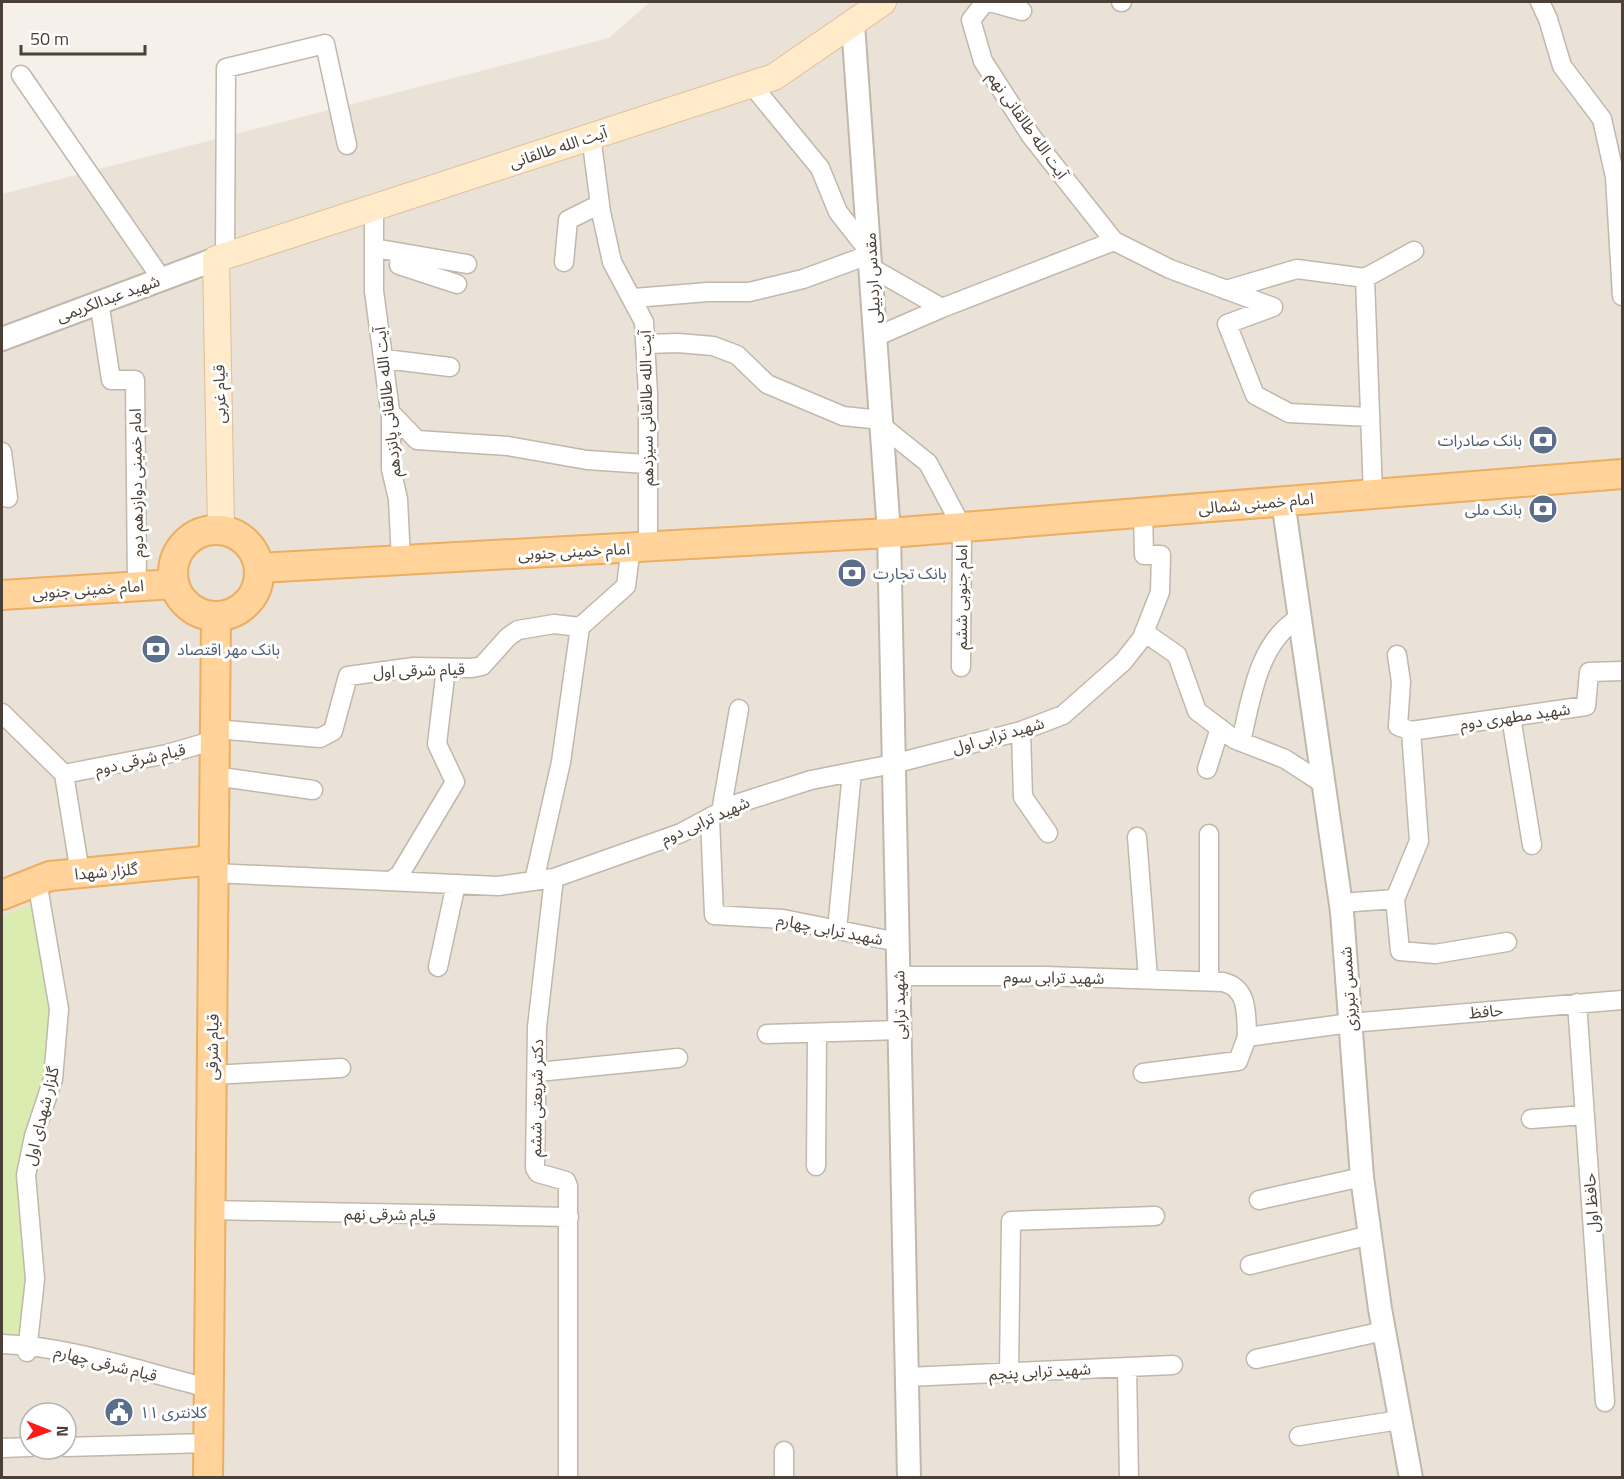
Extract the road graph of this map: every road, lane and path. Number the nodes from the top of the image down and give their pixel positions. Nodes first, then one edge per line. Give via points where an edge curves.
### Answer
1 (884, 2) edge
2 (985, 2) edge
3 (990, 2) edge
4 (1540, 2) edge
5 (1022, 11) dead end
6 (853, 24) junction
7 (21, 75) dead end
8 (751, 84) junction
9 (591, 136) junction
10 (346, 145) dead end
11 (600, 204) junction
12 (374, 207) junction
13 (1114, 242) junction
14 (1621, 243) edge
15 (374, 248) junction
16 (1414, 251) dead end
17 (401, 253) junction
18 (220, 257) junction
19 (870, 260) junction
20 (564, 262) dead end
21 (466, 264) dead end
22 (161, 278) junction
23 (1365, 278) junction
24 (457, 284) dead end
25 (1226, 290) junction
26 (1623, 296) edge
27 (634, 298) junction
28 (99, 301) junction
29 (942, 308) junction
30 (875, 337) junction
31 (2, 339) edge
32 (647, 344) junction
33 (385, 359) junction
34 (450, 367) dead end
35 (390, 413) junction
36 (1370, 417) junction
37 (881, 423) junction
38 (2, 452) edge
39 (646, 464) junction
40 (1623, 474) edge
41 (1373, 494) junction
42 (8, 498) dead end
43 (1283, 501) junction
44 (1143, 513) junction
45 (962, 527) junction
46 (221, 529) junction
47 (889, 533) junction
48 (639, 547) junction
49 (401, 561) junction
50 (259, 568) junction
51 (174, 584) junction
52 (137, 586) junction
53 (2, 595) edge
54 (216, 616) junction
55 (1299, 618) junction
56 (580, 627) junction
57 (1144, 632) junction
58 (1397, 655) dead end
59 (961, 667) dead end
60 (446, 668) junction
61 (1623, 671) edge
62 (739, 709) dead end
63 (2, 713) edge
64 (1511, 717) junction
65 (1220, 728) junction
66 (1022, 731) junction
67 (1411, 731) junction
68 (215, 735) junction
69 (1241, 742) junction
70 (893, 764) junction
71 (1208, 769) dead end
72 (852, 772) junction
73 (64, 774) junction
74 (214, 776) junction
75 (1325, 786) junction
76 (313, 790) dead end
77 (716, 815) junction
78 (1048, 833) dead end
79 (1209, 834) dead end
80 (1137, 837) dead end
81 (1532, 845) dead end
82 (214, 867) junction
83 (80, 873) junction
84 (554, 878) junction
85 (37, 881) junction
86 (392, 881) junction
87 (534, 881) junction
88 (456, 884) junction
89 (2, 895) edge
90 (1395, 899) junction
91 (1341, 903) junction
92 (837, 930) junction
93 (898, 942) junction
94 (1507, 942) dead end
95 (438, 967) dead end
96 (898, 976) junction
97 (1148, 978) junction
98 (1209, 981) junction
99 (1623, 1000) edge
100 (1577, 1003) junction
101 (1350, 1023) junction
102 (900, 1030) junction
103 (817, 1033) junction
104 (767, 1034) dead end
105 (1247, 1037) junction
106 (678, 1058) dead end
107 (341, 1068) dead end
108 (538, 1072) junction
109 (1143, 1073) dead end
110 (212, 1075) junction
111 (1585, 1115) junction
112 (1531, 1119) dead end
113 (816, 1166) dead end
114 (1362, 1177) junction
115 (1259, 1200) dead end
116 (210, 1210) junction
117 (1155, 1216) dead end
118 (569, 1217) junction
119 (1370, 1235) junction
120 (1250, 1265) dead end
121 (1384, 1331) junction
122 (2, 1344) edge
123 (27, 1348) junction
124 (1256, 1359) dead end
125 (1173, 1365) dead end
126 (1127, 1367) junction
127 (1009, 1372) junction
128 (907, 1377) junction
129 (209, 1388) junction
130 (1605, 1402) dead end
131 (1399, 1420) junction
132 (1299, 1436) dead end
133 (208, 1443) junction
134 (78, 1446) edge
135 (18, 1447) edge
136 (2, 1448) edge
137 (784, 1450) dead end
138 (208, 1478) edge
139 (568, 1478) edge
140 (784, 1478) edge
141 (909, 1478) edge
142 (1130, 1478) edge
143 (1411, 1478) edge

1 - 6 main road, آیت الله طالقانی
2 - 13 street, آیت الله طالقانی نهم via 971,20 983,61 1031,136
3 - 5 street
4 - 14 street via 1562,66 1602,118 1616,177
6 - 8 main road, آیت الله طالقانی via 774,77
6 - 19 street, مقدس اردبیلی
7 - 22 street
8 - 9 main road, آیت الله طالقانی
8 - 19 street via 820,168 837,212
9 - 11 street, آیت الله طالقانی سیزدهم
9 - 12 main road, آیت الله طالقانی
10 - 18 street via 325,44 226,69
11 - 20 street via 568,220
11 - 27 street, آیت الله طالقانی سیزدهم via 612,262
12 - 15 street, آیت الله طالقانی پانزدهم
12 - 18 main road, آیت الله طالقانی
13 - 25 street
13 - 29 street
14 - 26 street
15 - 17 street
15 - 33 street, آیت الله طالقانی پانزدهم via 374,291
16 - 23 street
17 - 21 street
17 - 24 street via 399,265
18 - 22 street, شهید عبدالکریمی
18 - 46 main road, قیام غربی
19 - 27 street via 749,292
19 - 29 street
19 - 30 street, مقدس اردبیلی
22 - 28 street, شهید عبدالکریمی
23 - 25 street via 1297,269
23 - 36 street
25 - 36 street via 1273,307 1227,324 1256,395 1289,413
27 - 32 street, آیت الله طالقانی سیزدهم via 645,322
28 - 31 street, شهید عبدالکریمی
28 - 52 street, امام خمینی دوازدهم دوم via 111,380 135,380
29 - 30 street
30 - 37 street, مقدس اردبیلی
32 - 37 street via 712,346 737,355 767,384 843,416
32 - 39 street, آیت الله طالقانی سیزدهم
33 - 34 street
33 - 35 street, آیت الله طالقانی پانزدهم
35 - 39 street via 417,440 508,446 587,460
35 - 49 street, آیت الله طالقانی پانزدهم via 391,469 398,499
36 - 41 street
37 - 45 street via 928,463
37 - 47 street, مقدس اردبیلی
38 - 42 street
39 - 48 street, آیت الله طالقانی سیزدهم
40 - 41 main road, امام خمینی شمالی
41 - 43 main road, امام خمینی شمالی
43 - 44 main road, امام خمینی شمالی
43 - 55 street, شمس تبریزی
44 - 45 main road, امام خمینی شمالی
44 - 57 street, شهید ترابی اول via 1144,555 1161,555 1160,592
45 - 47 main road, امام خمینی شمالی
45 - 59 street, امام جنوبی ششم
46 - 50 main road via 247,542 256,554
46 - 51 main road via 194,535 183,544 176,556
47 - 48 main road, امام خمینی جنوبی
47 - 70 street, شهید ترابی
48 - 49 main road, امام خمینی جنوبی
48 - 56 street, آیت الله طالقانی سیزدهم via 626,586
49 - 50 main road, امام خمینی جنوبی
50 - 54 main road via 258,583 248,602 230,614
51 - 52 main road, امام خمینی جنوبی
51 - 54 main road via 189,607
52 - 53 main road, امام خمینی جنوبی
54 - 68 main road, قیام شرقی
55 - 69 street via 1287,626 1268,650
55 - 75 street, شمس تبریزی
56 - 60 street, قیام شرقی اول via 554,624 518,630 482,666
56 - 87 street via 561,762
57 - 65 street via 1178,655 1197,711
57 - 66 street, شهید ترابی اول via 1123,662 1063,715
58 - 67 street via 1401,682 1398,726
60 - 68 street, قیام شرقی اول via 414,667 348,676 333,731 320,738
60 - 86 street via 437,744 455,782
61 - 64 street, شهید مطهری دوم via 1589,672 1586,706
62 - 77 street
63 - 73 street
64 - 67 street, شهید مطهری دوم
64 - 81 street
65 - 69 street
65 - 71 street
66 - 70 street, شهید ترابی اول
66 - 78 street via 1023,797
67 - 90 street via 1419,841
68 - 73 street, قیام شرقی دوم via 168,754
68 - 74 main road, قیام شرقی
69 - 75 street via 1285,759
70 - 72 street, شهید ترابی دوم
70 - 93 street, شهید ترابی
72 - 77 street, شهید ترابی دوم via 811,780
72 - 92 street
73 - 83 street
74 - 76 street
74 - 82 main road, قیام شرقی
75 - 91 street, شمس تبریزی
77 - 84 street, شهید ترابی دوم via 681,833
77 - 92 street, شهید ترابی چهارم via 714,915 783,919
79 - 98 street
80 - 97 street
82 - 83 main road, گلزار شهدا
82 - 86 street, شهید ترابی دوم
82 - 110 main road, قیام شرقی
83 - 85 main road, گلزار شهدا
84 - 87 street, شهید ترابی دوم
84 - 108 street, دکتر شریعتی ششم via 538,1015
85 - 89 main road, گلزار شهدا
85 - 123 street, گلزار شهدای اول via 59,1009 53,1079 26,1175 35,1279
86 - 88 street, شهید ترابی دوم
87 - 88 street, شهید ترابی دوم via 498,886
88 - 95 street
90 - 91 street
90 - 94 street via 1400,951 1435,954
91 - 101 street, شمس تبریزی
92 - 93 street, شهید ترابی چهارم
93 - 96 street, شهید ترابی
96 - 97 street, شهید ترابی سوم
96 - 102 street, شهید ترابی
97 - 98 street, شهید ترابی سوم
98 - 105 street, شهید ترابی سوم via 1234,985 1242,994
99 - 100 street, حافظ
100 - 101 street, حافظ
100 - 111 street, حافظ اول
101 - 105 street, حافظ
101 - 114 street, شمس تبریزی
102 - 103 street
102 - 128 street, شهید ترابی
103 - 104 street
103 - 113 street
105 - 109 street via 1238,1061
106 - 108 street
107 - 110 street
108 - 118 street, دکتر شریعتی ششم via 535,1168 543,1175 566,1181
110 - 116 main road, قیام شرقی
111 - 112 street
111 - 130 street, حافظ اول
114 - 115 street
114 - 119 street, شمس تبریزی
116 - 118 street, قیام شرقی نهم
116 - 129 main road, قیام شرقی
117 - 127 street via 1011,1221
118 - 139 street, دکتر شریعتی ششم
119 - 120 street
119 - 121 street, شمس تبریزی
121 - 124 street
121 - 131 street, شمس تبریزی
122 - 123 street, قیام شرقی چهارم
123 - 129 street, قیام شرقی چهارم
125 - 126 street, شهید ترابی پنجم
126 - 127 street, شهید ترابی پنجم
126 - 142 street
127 - 128 street, شهید ترابی پنجم
128 - 141 street, شهید ترابی
129 - 133 main road, قیام شرقی
131 - 132 street
131 - 143 street, شمس تبریزی
133 - 134 street
133 - 138 main road, قیام شرقی
135 - 136 street
137 - 140 street

